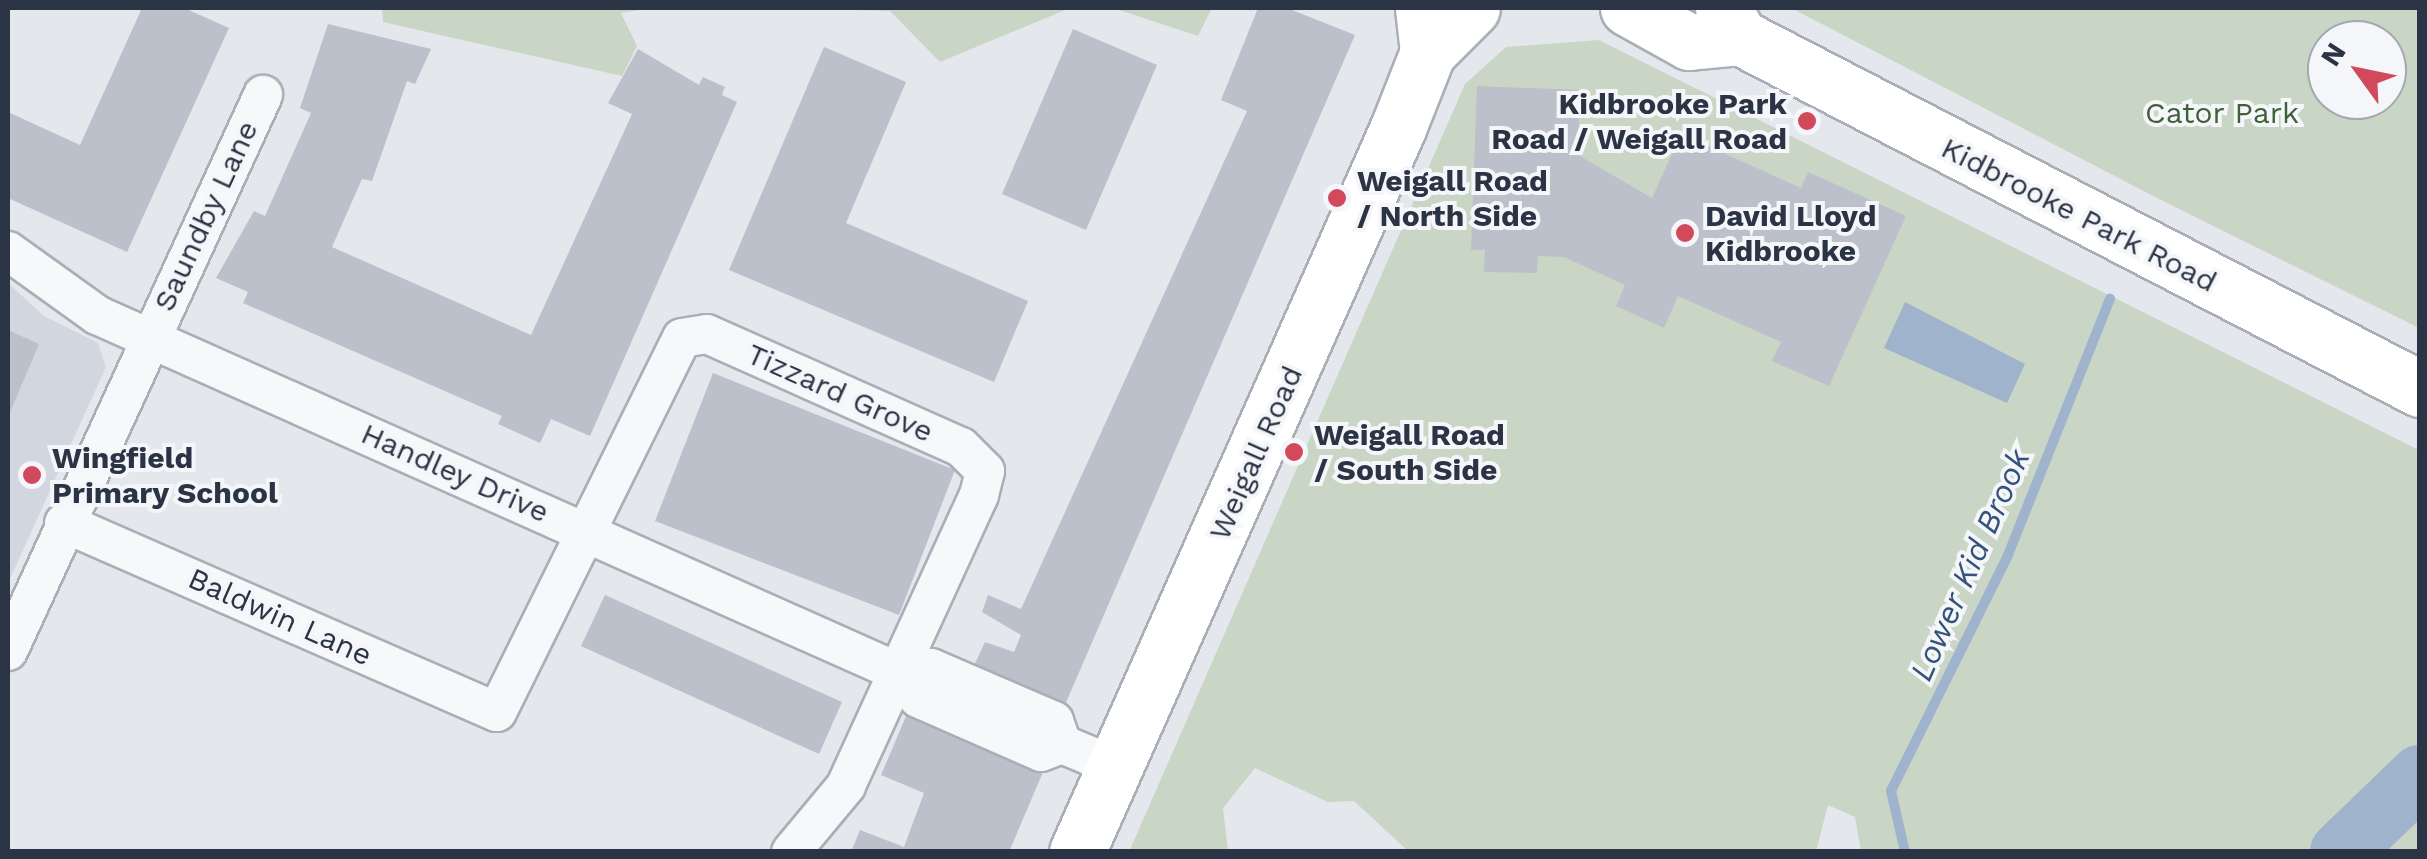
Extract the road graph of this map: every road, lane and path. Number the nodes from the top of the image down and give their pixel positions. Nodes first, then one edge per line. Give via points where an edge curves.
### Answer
1 (1472, 8) edge
2 (1628, 8) edge
3 (1732, 22) edge
4 (1425, 30) edge
5 (263, 96) dead end
6 (8, 251) edge
7 (151, 338) junction
8 (2420, 389) edge
9 (64, 523) junction
10 (585, 531) junction
11 (8, 651) edge
12 (905, 675) junction
13 (1114, 766) junction
14 (791, 852) edge
15 (1076, 852) edge

1 - 4 main road, Weigall Road
2 - 3 main road, Kidbrooke Park Road via 1689,42
3 - 8 main road, Kidbrooke Park Road
4 - 13 main road, Weigall Road
5 - 7 street, Saundby Lane
6 - 7 street, Handley Drive via 74,302
7 - 9 street, Saundby Lane
7 - 10 street, Handley Drive
9 - 10 street, Baldwin Lane via 496,712
9 - 11 street, Saundby Lane
10 - 12 street, Handley Drive
10 - 12 street, Tizzard Grove via 671,347 695,333 962,447 985,471 980,496
12 - 13 street, Handley Drive via 931,668 1054,721 1062,744
12 - 14 street via 846,786
13 - 15 main road, Weigall Road

